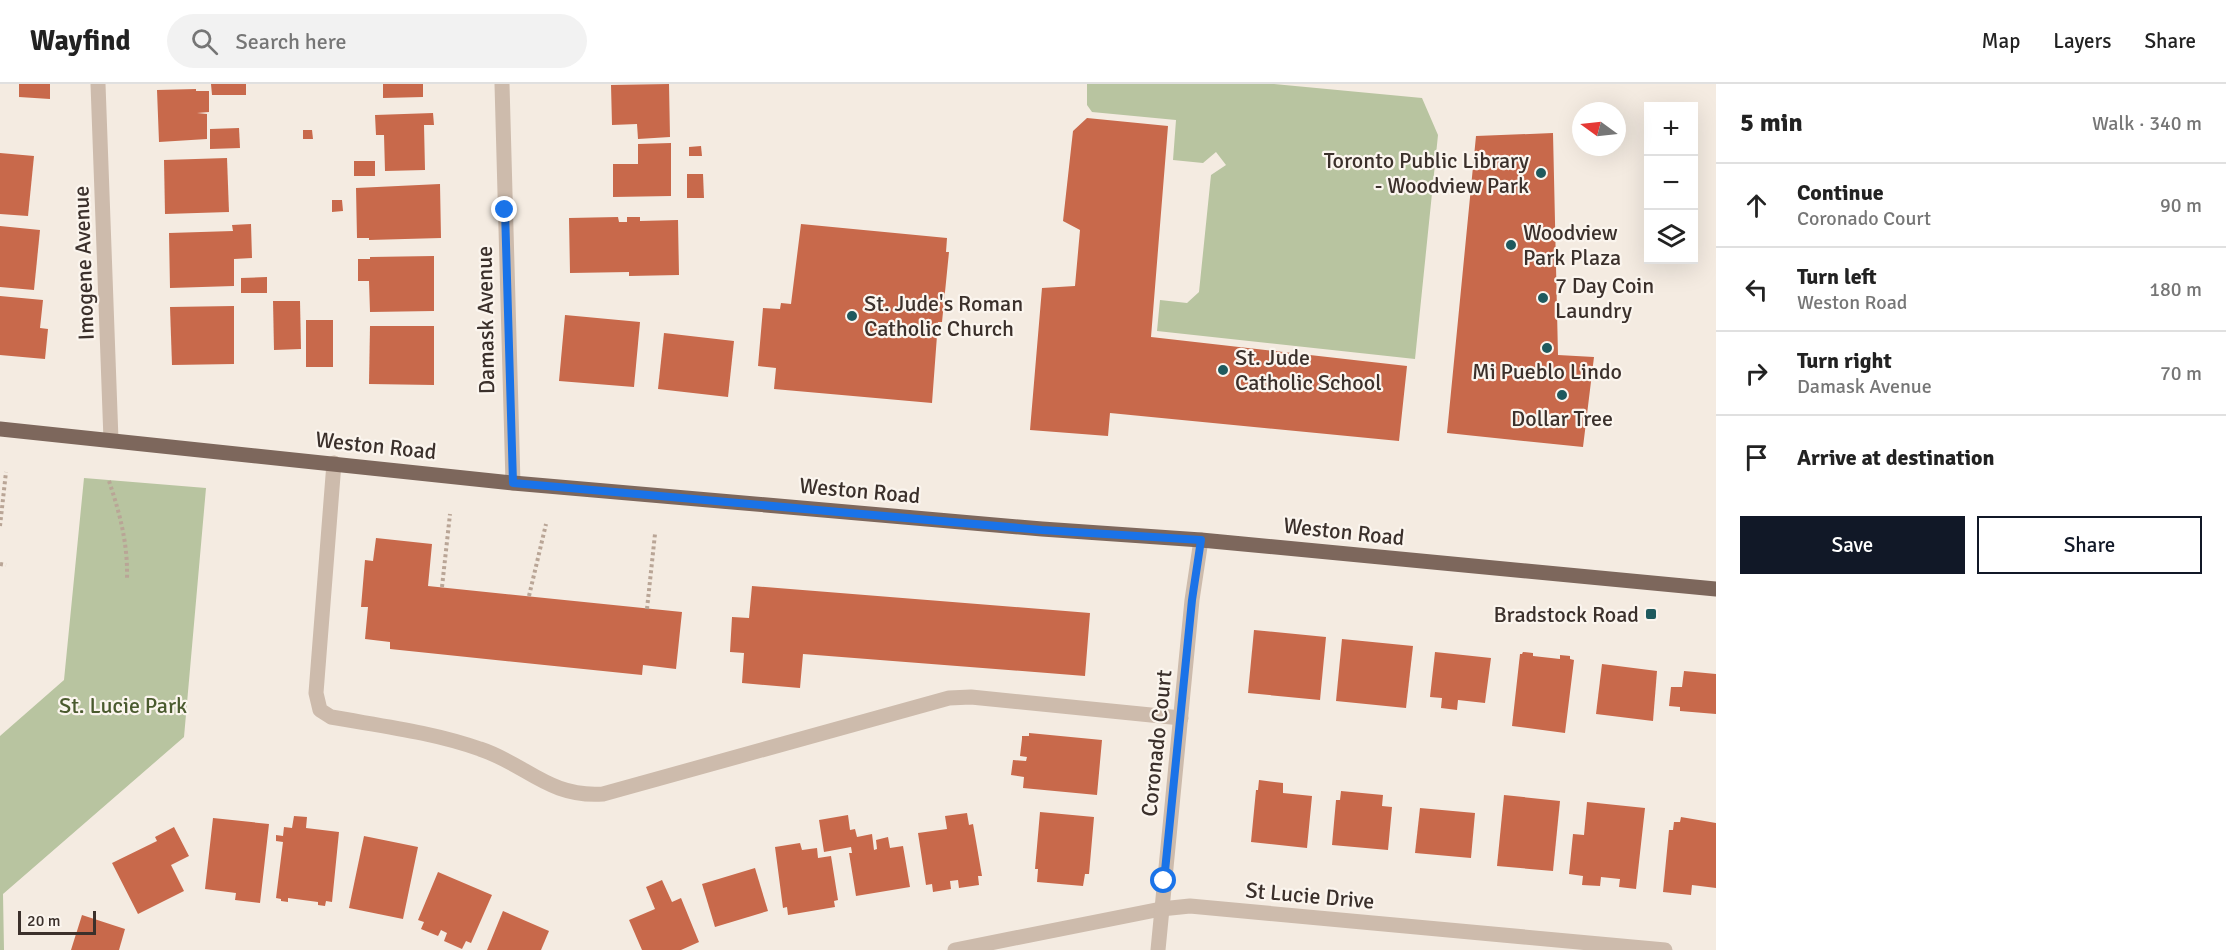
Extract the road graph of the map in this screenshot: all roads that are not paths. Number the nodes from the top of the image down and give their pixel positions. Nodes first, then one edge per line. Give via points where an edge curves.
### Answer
1 (98, 84) edge
2 (502, 84) edge
3 (0, 429) edge
4 (111, 440) junction
5 (334, 464) junction
6 (513, 483) junction
7 (1201, 540) junction
8 (1716, 589) edge
9 (1181, 718) junction
10 (1161, 909) junction
11 (955, 950) edge
12 (1158, 950) edge
13 (1665, 950) edge

1 - 4 street, Imogene Avenue
2 - 6 street, Damask Avenue
3 - 4 main road, Weston Road
4 - 5 main road, Weston Road
5 - 6 main road, Weston Road
5 - 9 street via 316,693 320,710 331,717 408,730 483,749 559,790 603,794 949,698
6 - 7 main road, Weston Road via 1042,530
7 - 8 main road, Weston Road
7 - 9 street, Coronado Court
9 - 10 street, Coronado Court
10 - 11 street, St Lucie Drive
10 - 12 street, Coronado Court
10 - 13 street, St Lucie Drive via 1190,906

